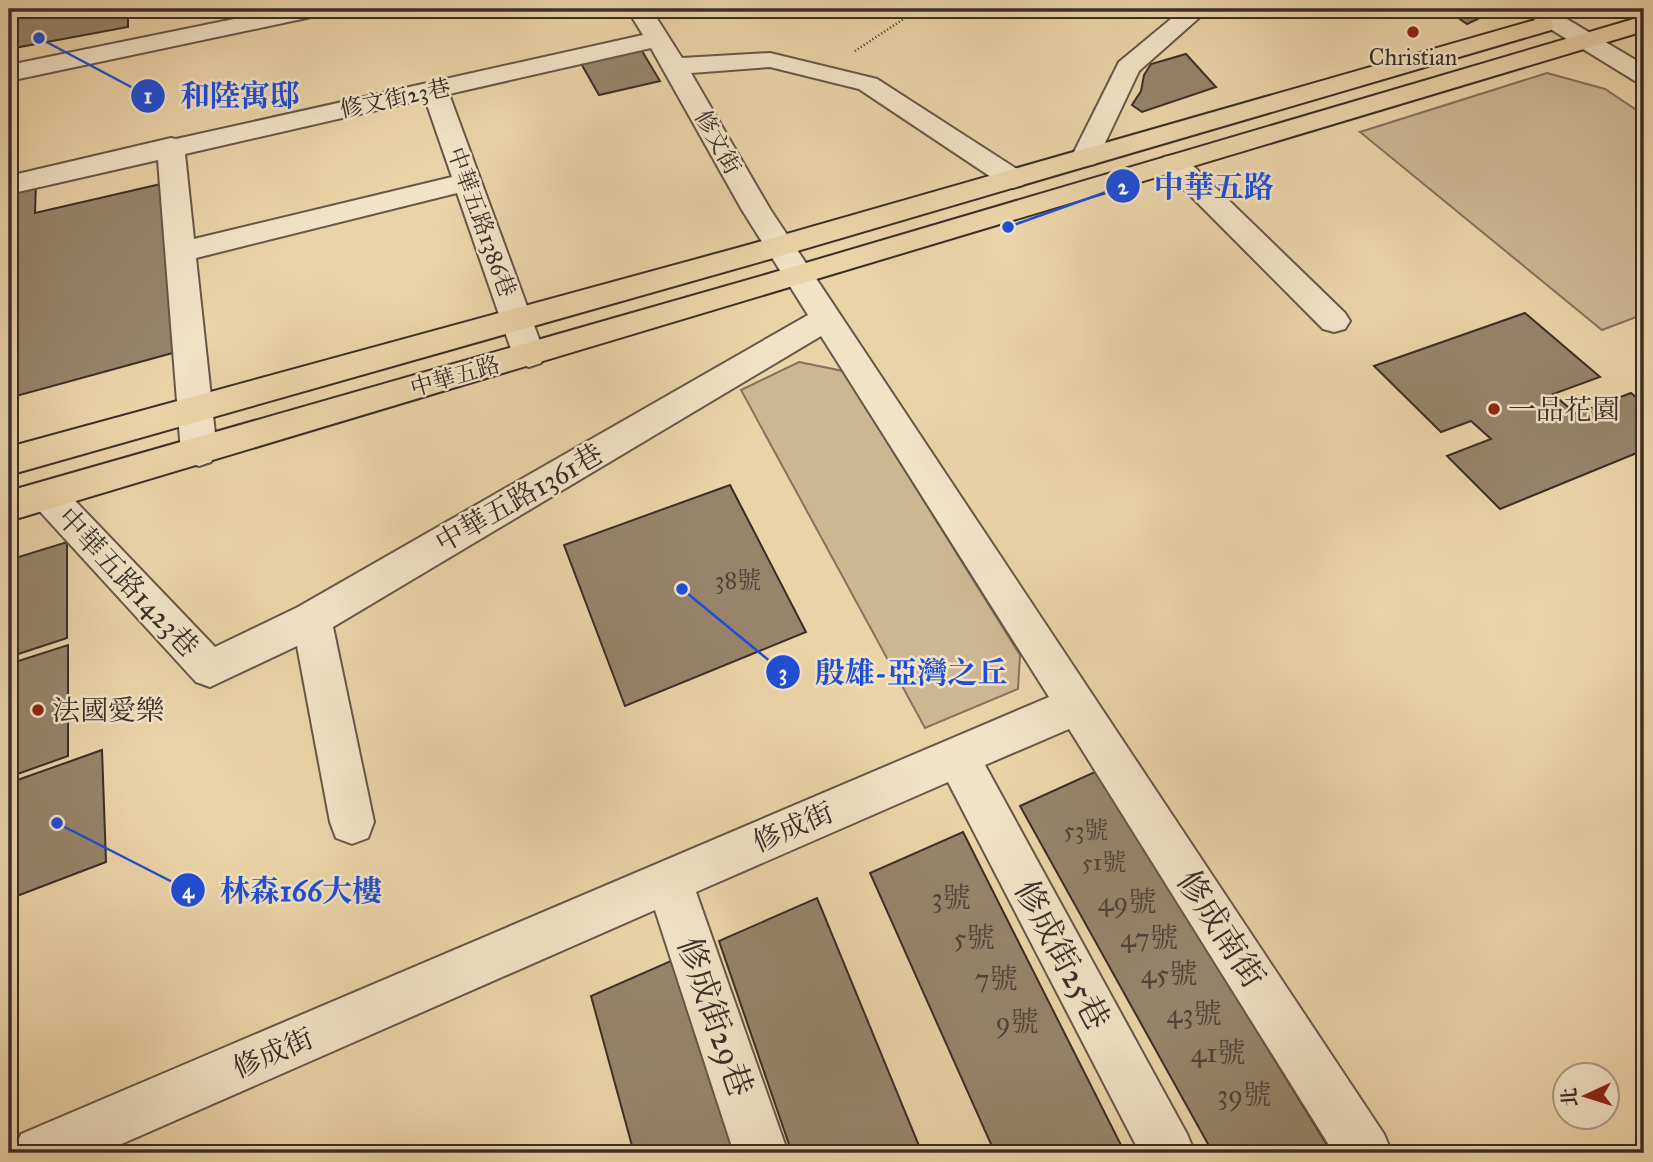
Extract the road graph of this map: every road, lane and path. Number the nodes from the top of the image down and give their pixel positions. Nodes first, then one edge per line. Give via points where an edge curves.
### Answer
1 (316, 9) edge
2 (639, 9) edge
3 (941, 9) edge
4 (1197, 9) edge
5 (1548, 13) edge
6 (1644, 23) edge
7 (1585, 26) junction
8 (658, 39) junction
9 (1644, 46) edge
10 (676, 66) junction
11 (821, 72) junction
12 (9, 73) edge
13 (1644, 76) edge
14 (434, 89) junction
15 (172, 146) junction
16 (1085, 158) junction
17 (1174, 163) junction
18 (1013, 179) junction
19 (467, 182) junction
20 (9, 185) edge
21 (180, 253) junction
22 (789, 261) junction
23 (825, 319) junction
24 (517, 320) junction
25 (1334, 321) dead end
26 (529, 355) junction
27 (195, 412) junction
28 (199, 452) junction
29 (9, 461) edge
30 (47, 495) junction
31 (9, 506) edge
32 (312, 619) junction
33 (210, 669) joint
34 (1077, 705) junction
35 (957, 756) junction
36 (352, 822) dead end
37 (669, 881) junction
38 (40, 1153) edge
39 (761, 1153) edge
40 (1168, 1153) edge
41 (1365, 1153) edge

1 - 12 street
2 - 8 street, 修文街
3 - 11 path via 905,18
4 - 16 street via 1128,66
5 - 7 street
5 - 16 main road, 中華五路
6 - 7 main road, 中華五路
7 - 9 street, 中華五路
7 - 13 street
7 - 17 main road, 中華五路
8 - 10 street, 修文街
8 - 14 street, 修文街23巷
10 - 11 street via 770,60
10 - 22 street, 修文街
11 - 18 street via 868,84
14 - 15 street, 修文街23巷
14 - 19 street, 中華五路1386巷
15 - 20 street, 修文街23巷
15 - 21 street
16 - 18 main road, 中華五路
17 - 22 main road, 中華五路
17 - 25 street
18 - 22 main road, 中華五路
19 - 21 street
19 - 24 street, 中華五路1386巷
21 - 27 street
22 - 23 street
22 - 24 main road, 中華五路
22 - 26 main road, 中華五路
23 - 32 street, 中華五路1361巷
23 - 34 street
24 - 26 street, 中華五路1386巷
24 - 27 main road, 中華五路
26 - 28 main road, 中華五路
27 - 28 street
27 - 29 main road, 中華五路
28 - 30 main road, 中華五路
30 - 31 main road, 中華五路
30 - 33 street, 中華五路1423巷
32 - 33 street, 中華五路1361巷
32 - 36 street
34 - 35 street, 修成街
34 - 41 street, 修成南街
35 - 37 street, 修成街
35 - 40 street, 修成街25巷
37 - 38 street, 修成街
37 - 39 street, 修成街29巷

